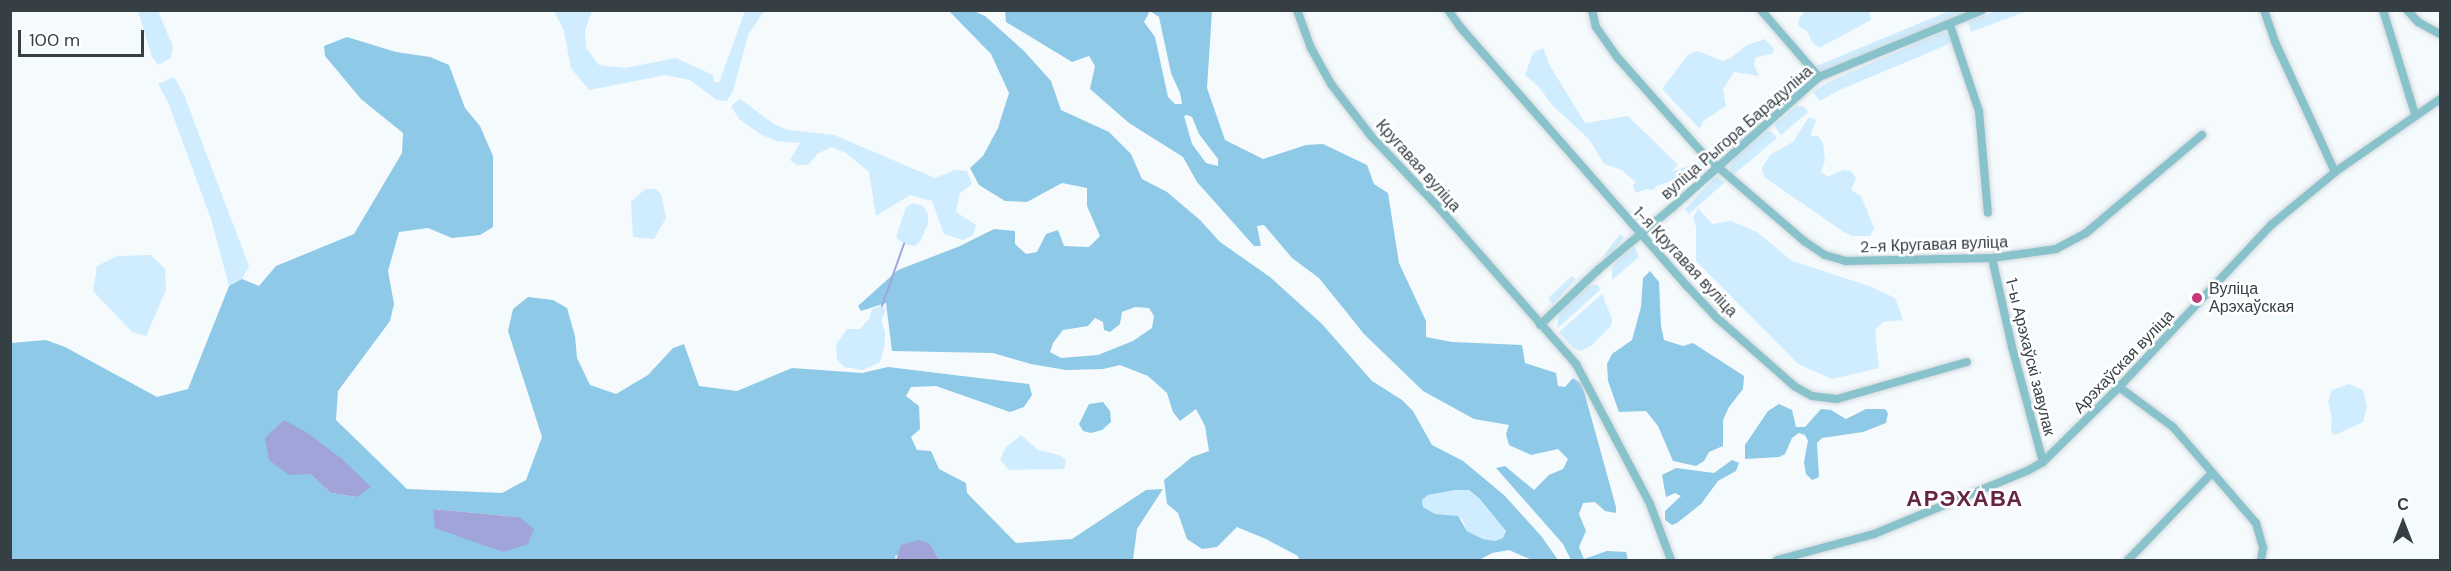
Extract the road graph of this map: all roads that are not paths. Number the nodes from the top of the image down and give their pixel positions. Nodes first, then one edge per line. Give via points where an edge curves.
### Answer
1 (1297, 10) edge
2 (1448, 10) edge
3 (1592, 10) edge
4 (1761, 10) edge
5 (1982, 10) edge
6 (2264, 10) edge
7 (2383, 10) edge
8 (2407, 10) edge
9 (1950, 25) junction
10 (2440, 34) edge
11 (1819, 77) junction
12 (2440, 99) edge
13 (2415, 114) junction
14 (2202, 135) dead end
15 (1716, 166) junction
16 (2336, 172) junction
17 (1988, 213) dead end
18 (1641, 234) junction
19 (1992, 258) junction
20 (1540, 325) junction
21 (1967, 362) dead end
22 (2120, 387) junction
23 (2043, 462) junction
24 (2212, 473) junction
25 (1803, 557) edge
26 (1671, 561) edge
27 (1777, 561) edge
28 (2128, 561) edge
29 (2261, 561) edge

1 - 20 street, Кругавая вуліца via 1311,48 1331,84 1371,136
2 - 18 street, 1-я Кругавая вуліца
3 - 15 street, 2-я Кругавая вуліца via 1596,27 1617,57
4 - 11 street
5 - 9 street, вуліца Рыгора Барадуліна
6 - 16 street
7 - 13 street
8 - 10 street via 2418,22
9 - 11 street, вуліца Рыгора Барадуліна
9 - 17 street via 1979,111
11 - 15 street, вуліца Рыгора Барадуліна
12 - 13 street, Арэхаўская вуліца
13 - 16 street, Арэхаўская вуліца
14 - 19 street, 2-я Кругавая вуліца via 2072,243 2041,253
15 - 18 street, вуліца Рыгора Барадуліна
15 - 19 street, 2-я Кругавая вуліца via 1804,242 1825,255 1871,262
16 - 22 street, Арэхаўская вуліца via 2271,225
18 - 20 street, вуліца Рыгора Барадуліна
18 - 21 street, 1-я Кругавая вуліца via 1717,318 1794,386 1812,396 1847,398
19 - 23 street, 1-ы Арэхаўскі завулак
20 - 26 street, Кругавая вуліца via 1576,364 1650,504
22 - 23 street, Арэхаўская вуліца
22 - 24 street via 2173,428
23 - 25 street, Арэхаўская вуліца via 1910,520
24 - 28 street
24 - 29 street via 2256,523 2263,548
25 - 27 street, Арэхаўская вуліца

